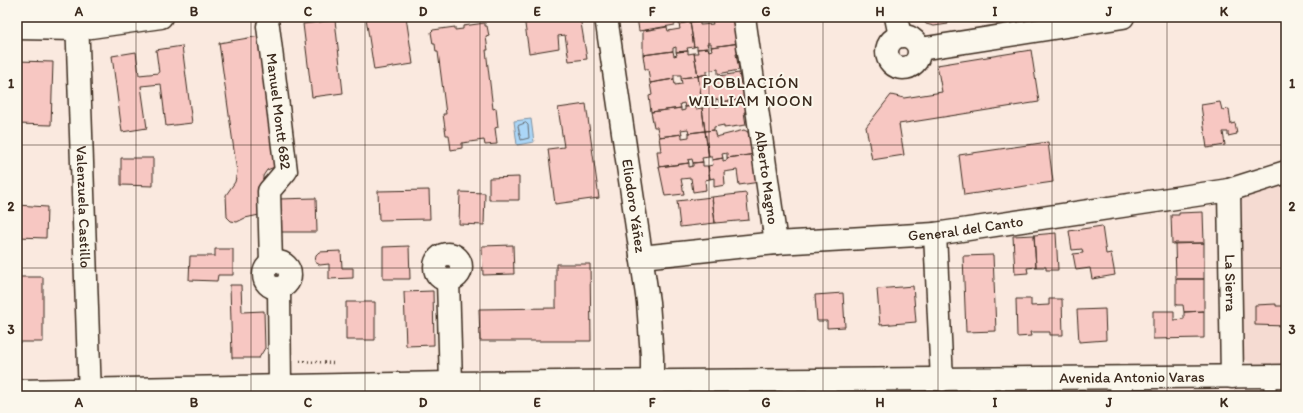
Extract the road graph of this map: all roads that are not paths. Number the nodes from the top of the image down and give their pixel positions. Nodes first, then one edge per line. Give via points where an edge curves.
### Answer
1 (161, 17) edge
2 (606, 17) edge
3 (744, 17) edge
4 (1123, 17) edge
5 (77, 23) edge
6 (268, 26) dead end
7 (898, 26) edge
8 (17, 28) edge
9 (920, 49) junction
10 (1286, 172) edge
11 (1229, 190) junction
12 (935, 234) junction
13 (776, 243) junction
14 (641, 257) junction
15 (448, 280) dead end
16 (1232, 377) junction
17 (942, 380) junction
18 (451, 383) junction
19 (1275, 383) edge
20 (280, 386) junction
21 (1121, 387) edge
22 (652, 389) edge
23 (365, 390) edge
24 (17, 391) edge
25 (90, 393) edge

1 - 5 street
2 - 14 street, Eliodoro Yáñez
3 - 13 street, Alberto Magno
4 - 9 street
5 - 8 street
5 - 25 street, Valenzuela Castillo
6 - 20 street, Manuel Montt 682 via 286,171 269,192 272,263 280,262 290,271 287,284 279,288
7 - 9 street
7 - 9 street via 887,49 887,56 894,66 913,66 920,55
10 - 11 street, General del Canto
11 - 12 street, General del Canto
11 - 16 street, La Sierra
12 - 13 street, General del Canto
12 - 17 street
13 - 14 street, General del Canto
14 - 22 street, Eliodoro Yáñez via 648,302
15 - 18 street
16 - 19 street, Avenida Antonio Varas
16 - 21 street, Avenida Antonio Varas
17 - 21 street, Avenida Antonio Varas
17 - 22 street, Avenida Antonio Varas
18 - 22 street, Avenida Antonio Varas
18 - 23 street, Avenida Antonio Varas
20 - 23 street, Avenida Antonio Varas
20 - 25 street, Avenida Antonio Varas
24 - 25 street, Avenida Antonio Varas

